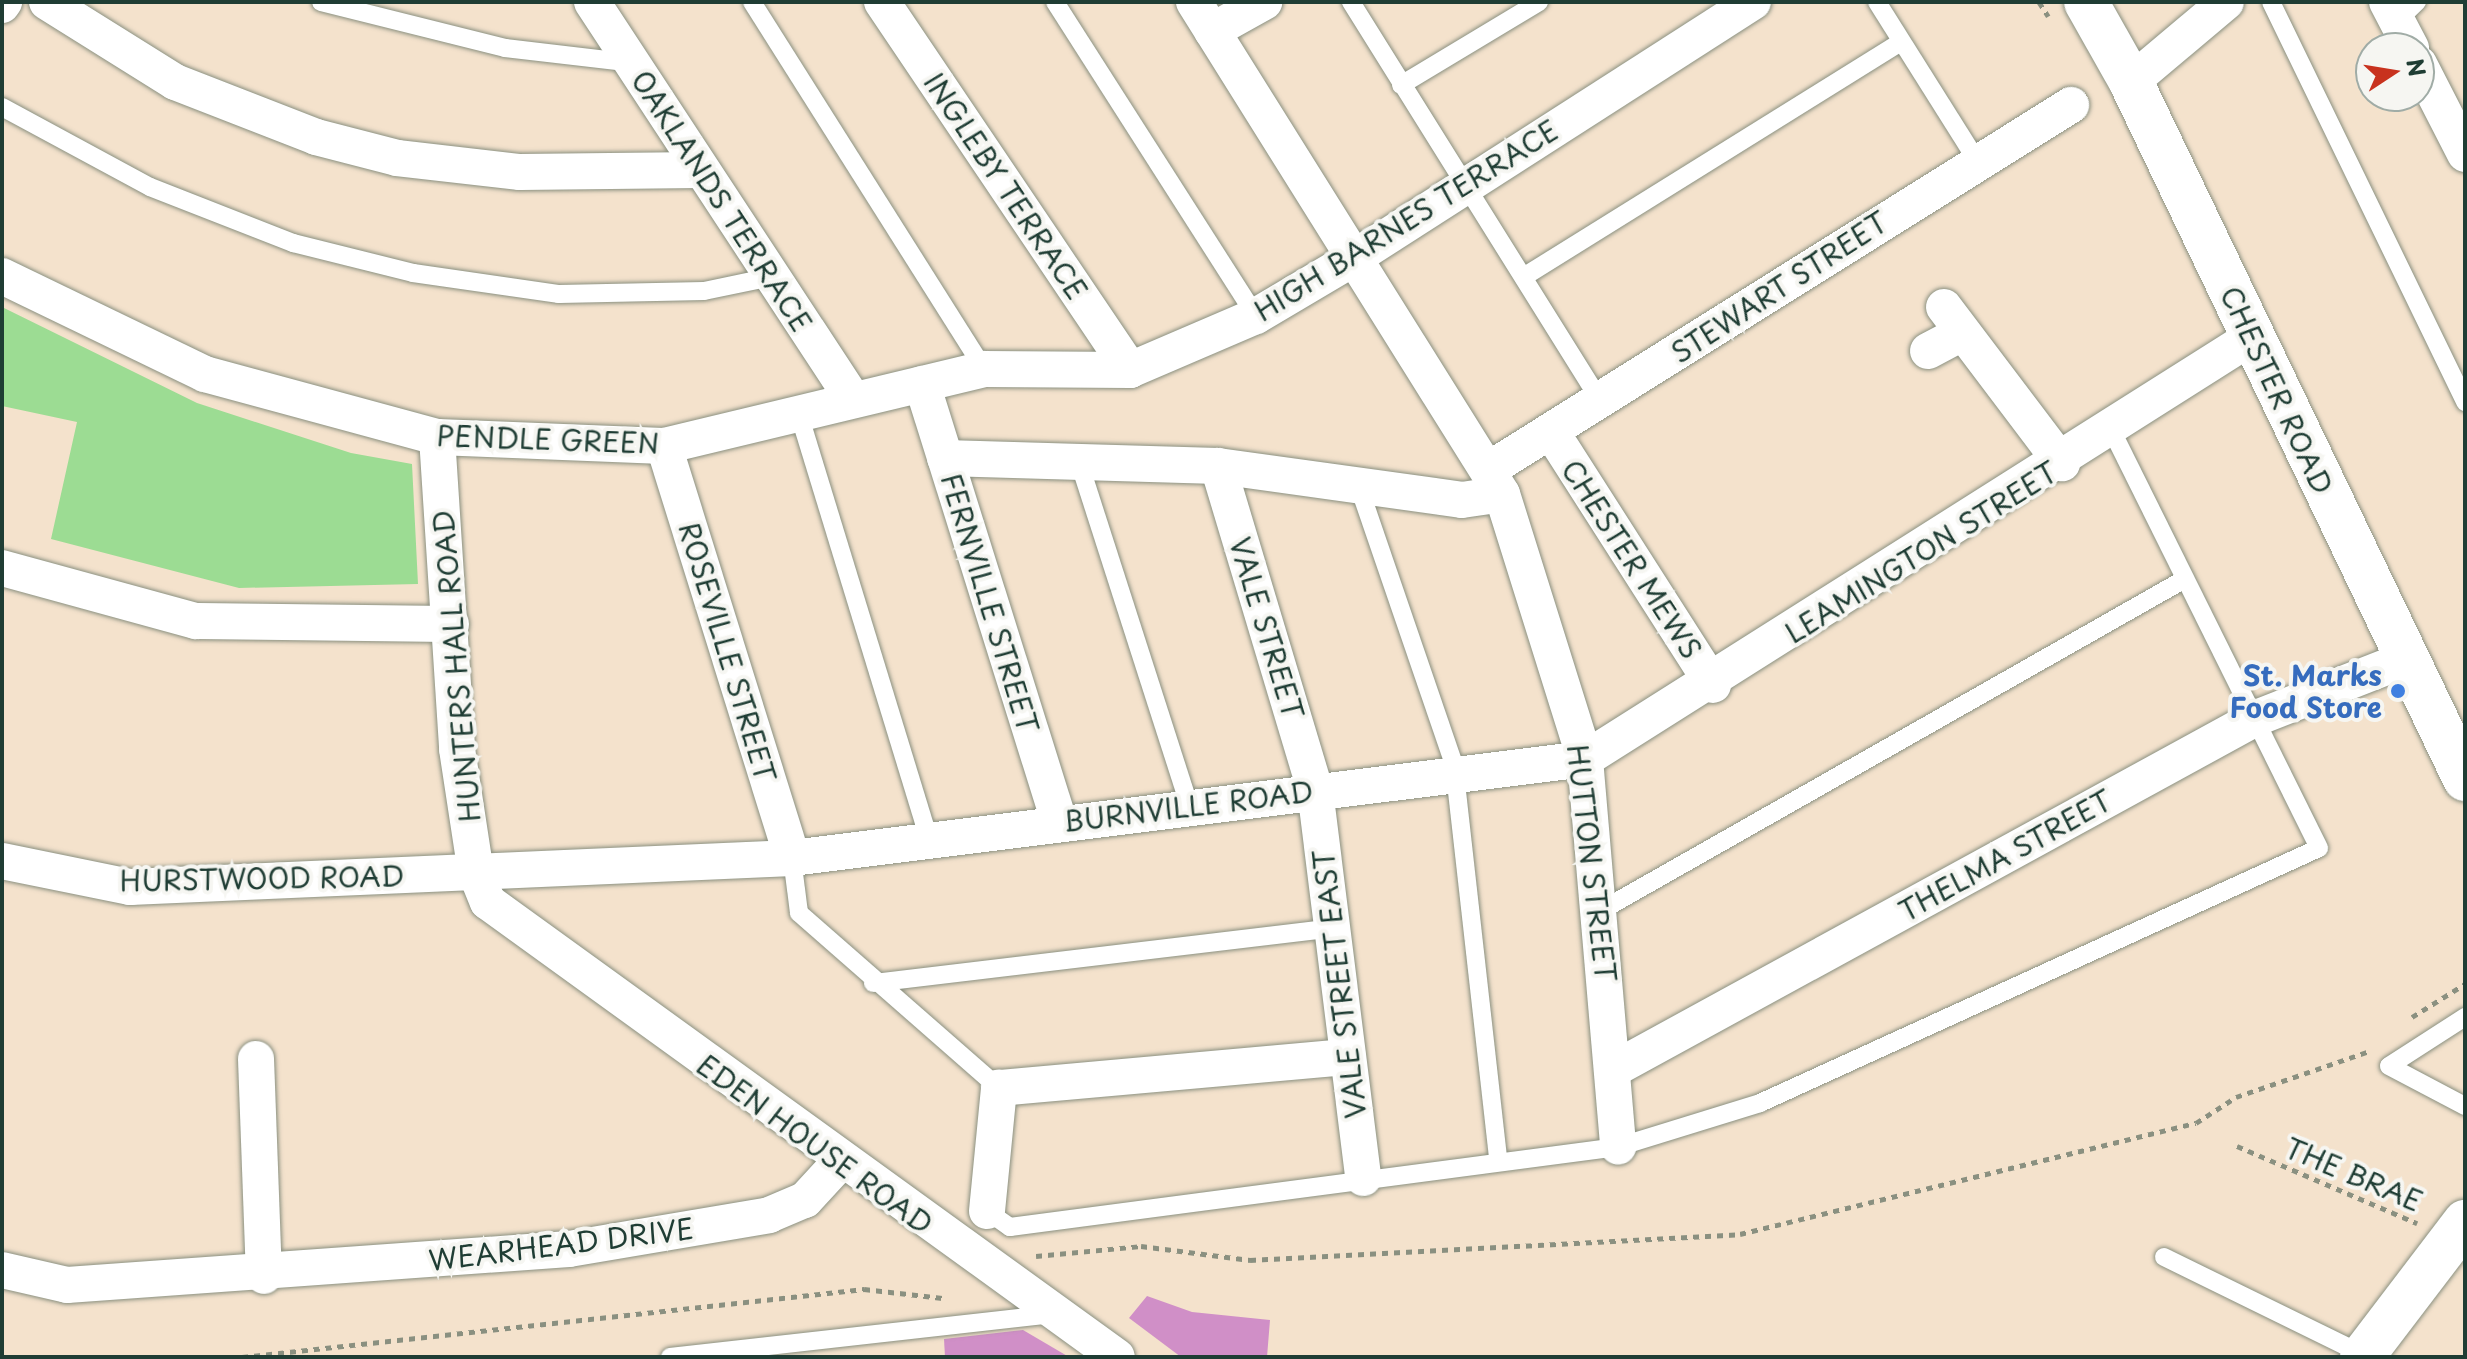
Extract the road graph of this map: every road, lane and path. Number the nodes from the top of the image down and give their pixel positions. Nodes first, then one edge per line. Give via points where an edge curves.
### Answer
1 (47, 2) edge
2 (321, 2) edge
3 (592, 2) edge
4 (752, 2) edge
5 (882, 2) edge
6 (1055, 2) edge
7 (1264, 2) edge
8 (1351, 2) edge
9 (1539, 2) edge
10 (1753, 2) edge
11 (1877, 2) edge
12 (2086, 2) edge
13 (2271, 2) edge
14 (2219, 4) edge
15 (1203, 16) edge
16 (1900, 43) junction
17 (632, 63) junction
18 (2131, 82) junction
19 (1401, 85) junction
20 (2435, 95) edge
21 (2071, 105) dead end
22 (2, 107) edge
23 (2465, 154) edge
24 (1976, 159) junction
25 (700, 170) junction
26 (1465, 184) junction
27 (1354, 258) junction
28 (2, 276) edge
29 (1525, 276) junction
30 (771, 277) junction
31 (1256, 316) junction
32 (1944, 331) dead end
33 (2252, 337) junction
34 (984, 369) junction
35 (1130, 370) junction
36 (922, 384) junction
37 (853, 400) junction
38 (1601, 402) junction
39 (2465, 402) edge
40 (799, 414) junction
41 (2111, 429) junction
42 (1552, 433) junction
43 (437, 437) junction
44 (664, 446) junction
45 (945, 458) junction
46 (2062, 463) junction
47 (1080, 465) junction
48 (1218, 466) junction
49 (1495, 482) junction
50 (1359, 487) junction
51 (2, 568) edge
52 (2185, 579) junction
53 (451, 624) junction
54 (2404, 660) junction
55 (1713, 685) junction
56 (2254, 719) junction
57 (1585, 759) junction
58 (1455, 770) junction
59 (2465, 779) edge
60 (1315, 790) junction
61 (1189, 805) junction
62 (1059, 822) junction
63 (929, 839) junction
64 (792, 858) junction
65 (2, 861) edge
66 (476, 873) junction
67 (1602, 910) junction
68 (516, 927) joint
69 (1332, 928) junction
70 (873, 983) junction
71 (2465, 984) edge
72 (2465, 1017) edge
73 (2398, 1029) dead end
74 (2375, 1050) dead end
75 (1348, 1057) junction
76 (256, 1059) dead end
77 (1614, 1069) junction
78 (999, 1088) junction
79 (2465, 1106) edge
80 (2237, 1146) dead end
81 (1618, 1147) junction
82 (1498, 1160) junction
83 (839, 1163) junction
84 (1363, 1178) junction
85 (987, 1211) joint
86 (2460, 1231) edge
87 (2164, 1257) dead end
88 (1008, 1265) junction
89 (2, 1270) edge
90 (264, 1276) junction
91 (1056, 1314) junction
92 (2363, 1356) edge
93 (242, 1357) edge
94 (670, 1357) edge
95 (1117, 1357) edge

1 - 25 street via 175,82 316,137 397,158 520,172
2 - 17 lane via 491,45
3 - 17 street, OAKLANDS TERRACE
4 - 34 lane
5 - 35 street, INGLEBY TERRACE
6 - 31 lane
7 - 15 street
8 - 19 lane
9 - 19 lane
10 - 26 street, HIGH BARNES TERRACE
11 - 16 lane
12 - 18 main road, CHESTER ROAD
13 - 39 lane
14 - 18 street
15 - 27 street, HUTTON STREET
16 - 24 lane
16 - 29 lane
17 - 25 street, OAKLANDS TERRACE
18 - 33 main road, CHESTER ROAD
19 - 26 lane
20 - 23 street
21 - 24 street, STEWART STREET
22 - 30 lane via 150,187 293,243 413,273 559,294 704,291
24 - 38 street, STEWART STREET
25 - 30 street, OAKLANDS TERRACE
26 - 27 street, HIGH BARNES TERRACE
26 - 29 lane
27 - 31 street, HIGH BARNES TERRACE
27 - 49 street, HUTTON STREET
28 - 43 street, PENDLE GREEN via 205,374
29 - 38 lane
30 - 37 street, OAKLANDS TERRACE
31 - 35 street, HIGH BARNES TERRACE
32 - 46 street
33 - 41 street, LEAMINGTON STREET
33 - 54 main road, CHESTER ROAD
34 - 35 street, HIGH BARNES TERRACE
34 - 36 street, HIGH BARNES TERRACE
36 - 37 street, HIGH BARNES TERRACE
36 - 45 street, FERNVILLE STREET
37 - 40 street, HIGH BARNES TERRACE
38 - 42 street, STEWART STREET
40 - 44 street, PENDLE GREEN
40 - 63 lane
41 - 46 street, LEAMINGTON STREET
41 - 52 lane
42 - 49 street, STEWART STREET
42 - 55 street, CHESTER MEWS
43 - 44 street, PENDLE GREEN
43 - 53 street, HUNTERS HALL ROAD
44 - 64 street, ROSEVILLE STREET
45 - 47 street
45 - 62 street, FERNVILLE STREET
46 - 55 street, LEAMINGTON STREET
47 - 48 street
47 - 61 lane
48 - 50 street
48 - 60 street, VALE STREET
49 - 50 street via 1462,500
49 - 57 street, HUTTON STREET
50 - 58 lane
51 - 53 street via 196,621
52 - 56 lane
52 - 67 lane
53 - 66 street, HUNTERS HALL ROAD via 457,749
54 - 56 street, THELMA STREET
54 - 59 main road, CHESTER ROAD
55 - 57 street, LEAMINGTON STREET
56 - 77 street, THELMA STREET
56 - 81 lane via 2319,848 1760,1103
57 - 58 street, BURNVILLE ROAD
57 - 67 street, HUTTON STREET
58 - 60 street, BURNVILLE ROAD
58 - 82 lane
60 - 61 street, BURNVILLE ROAD
60 - 69 street, VALE STREET EAST
61 - 62 street, BURNVILLE ROAD
62 - 63 street, BURNVILLE ROAD
63 - 64 street, BURNVILLE ROAD
64 - 66 street, HURSTWOOD ROAD
64 - 70 lane via 799,913
65 - 66 street, HURSTWOOD ROAD via 130,887
66 - 68 street, HUNTERS HALL ROAD via 488,902
67 - 77 street, HUTTON STREET
68 - 83 street, EDEN HOUSE ROAD
69 - 70 lane
69 - 75 street, VALE STREET EAST
70 - 78 lane
71 - 73 path via 2434,997
72 - 79 lane via 2389,1066
74 - 88 path via 2236,1097 2196,1123 1740,1234 1250,1260 1141,1246
75 - 78 street
75 - 84 street, VALE STREET EAST
76 - 90 street
77 - 81 street, HUTTON STREET
78 - 85 street
80 - 86 path, THE BRAE
81 - 82 lane
82 - 84 lane
83 - 88 street, EDEN HOUSE ROAD
83 - 90 street, WEARHEAD DRIVE via 805,1200 769,1215 569,1249
84 - 85 lane via 1010,1227
86 - 92 main road
87 - 92 lane
88 - 91 street, EDEN HOUSE ROAD
88 - 93 path via 957,1298 864,1289
89 - 90 street, WEARHEAD DRIVE via 67,1285
91 - 94 lane
91 - 95 street, EDEN HOUSE ROAD

